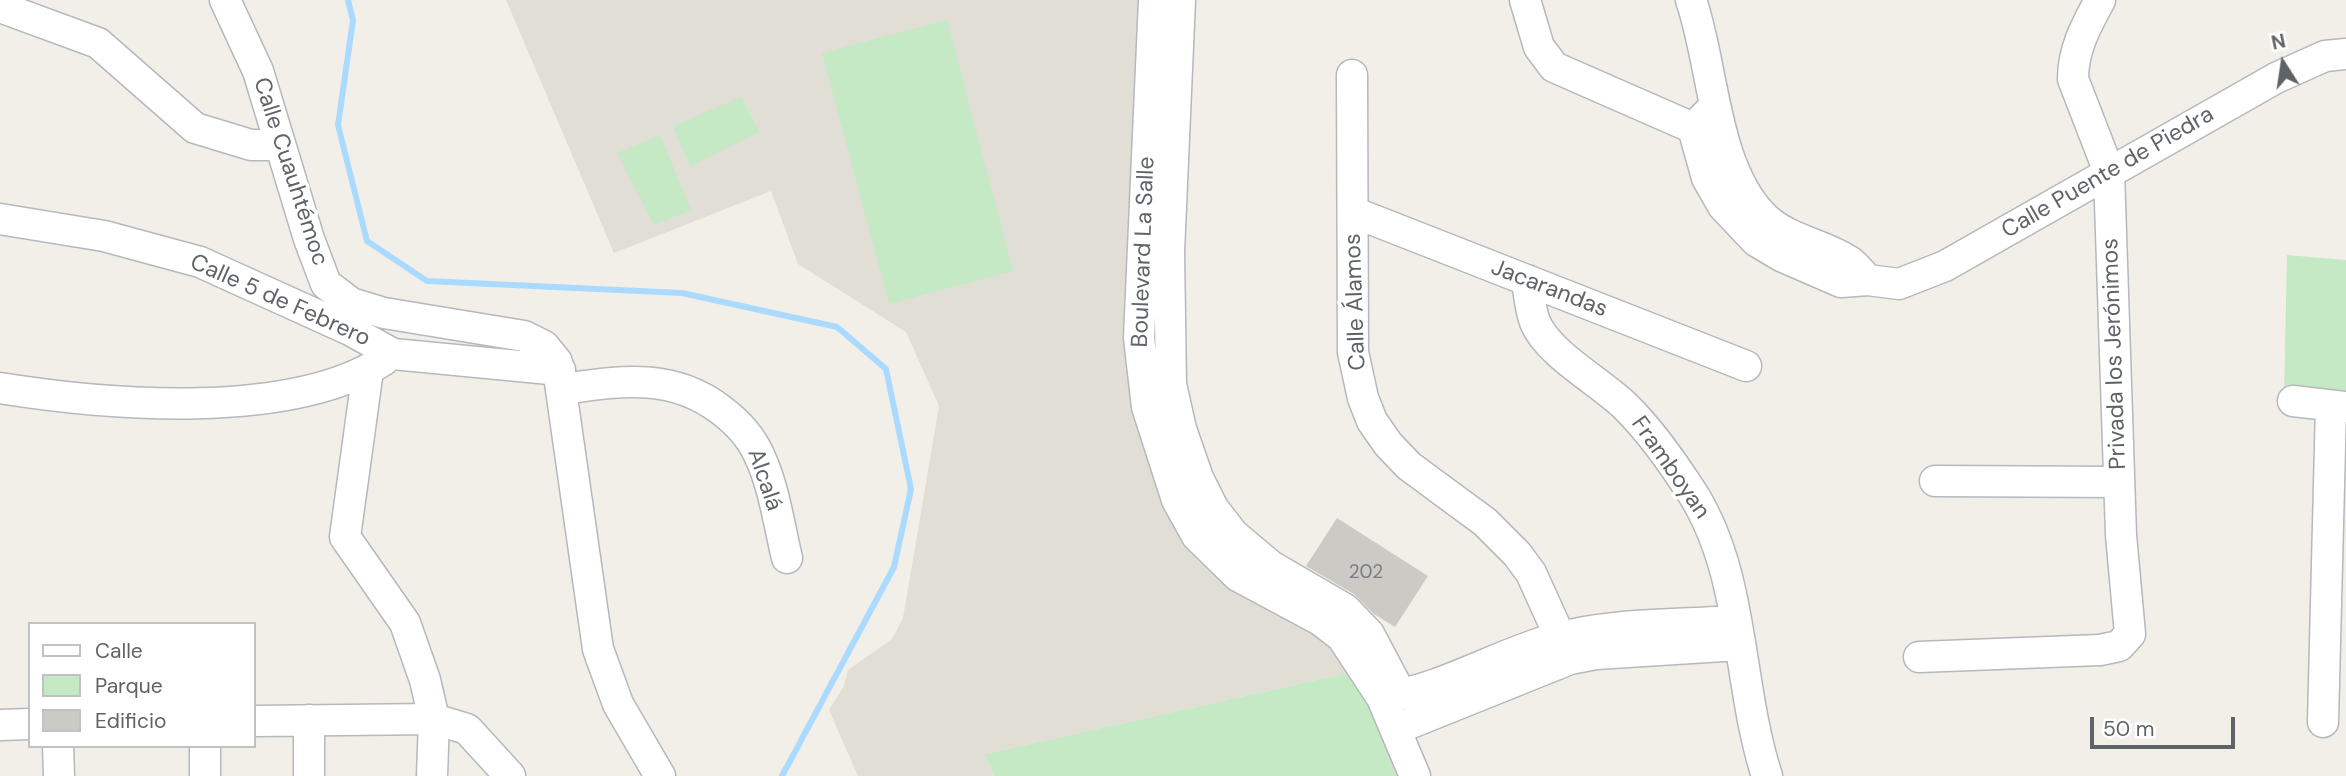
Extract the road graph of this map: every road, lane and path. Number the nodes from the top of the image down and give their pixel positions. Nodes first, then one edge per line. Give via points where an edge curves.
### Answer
1 (226, 0) edge
2 (1154, 0) edge
3 (1180, 0) edge
4 (1525, 0) edge
5 (1691, 0) edge
6 (2100, 0) edge
7 (0, 7) edge
8 (2346, 54) edge
9 (1352, 75) dead end
10 (1709, 120) junction
11 (280, 145) junction
12 (2109, 172) junction
13 (1353, 212) junction
14 (0, 219) edge
15 (1527, 280) junction
16 (381, 362) junction
17 (1746, 366) dead end
18 (561, 379) junction
19 (0, 388) edge
20 (2293, 401) dead end
21 (2339, 406) edge
22 (1935, 481) dead end
23 (2119, 482) junction
24 (787, 558) dead end
25 (1737, 633) junction
26 (1565, 648) junction
27 (1919, 657) dead end
28 (1398, 711) junction
29 (434, 719) junction
30 (309, 720) junction
31 (256, 721) edge
32 (2323, 722) dead end
33 (28, 724) edge
34 (0, 725) edge
35 (58, 748) edge
36 (205, 748) edge
37 (59, 776) edge
38 (205, 776) edge
39 (309, 776) edge
40 (432, 776) edge
41 (510, 776) edge
42 (660, 776) edge
43 (1415, 776) edge
44 (1435, 776) edge
45 (1767, 776) edge

1 - 11 street, Calle Cuauhtémoc via 258,71
2 - 28 street, Boulevard La Salle via 1139,338 1147,407 1177,500 1197,536 1238,576 1320,620 1342,637
3 - 28 street, Boulevard La Salle via 1169,252 1171,384 1181,429 1198,478 1233,534 1271,566 1345,609 1369,634
4 - 10 street via 1539,47 1554,68
5 - 10 street, Calle Puente de Piedra via 1705,46
6 - 12 street, Privada los Jerónimos via 2078,42 2073,79
7 - 11 street via 97,43 195,128 251,145
8 - 12 street, Calle Puente de Piedra via 2325,56 2276,78
9 - 13 street, Calle Álamos
10 - 12 street, Calle Puente de Piedra via 1714,193 1744,231 1781,256 1841,282 1899,284 1926,276
11 - 18 street, Calle Cuauhtémoc via 326,284 351,303 384,313 524,336 544,346
12 - 23 street, Privada los Jerónimos
13 - 15 street, Jacarandas
13 - 26 street, Calle Álamos via 1353,352 1372,421 1409,466 1485,522 1517,554 1531,573
14 - 16 street, Calle 5 de Febrero via 104,236 200,262 350,330
15 - 17 street, Jacarandas
15 - 25 street, Framboyan via 1531,310 1542,335 1638,420 1693,495 1720,553
16 - 18 street, Alcalá
16 - 19 street via 290,396 72,400
16 - 29 street via 345,537 405,623
18 - 24 street, Alcalá via 662,382 694,392 720,409 760,455
18 - 42 street via 598,649 618,704
20 - 21 street
21 - 32 street
22 - 23 street
23 - 27 street, Privada los Jerónimos via 2132,627 2119,646
25 - 26 street via 1592,631
25 - 45 street, Framboyan
26 - 28 street
28 - 43 street, Boulevard La Salle
28 - 44 street, Boulevard La Salle
29 - 30 street
29 - 40 street
29 - 41 street via 467,729
30 - 31 street
30 - 39 street
33 - 34 street
35 - 37 street
36 - 38 street

